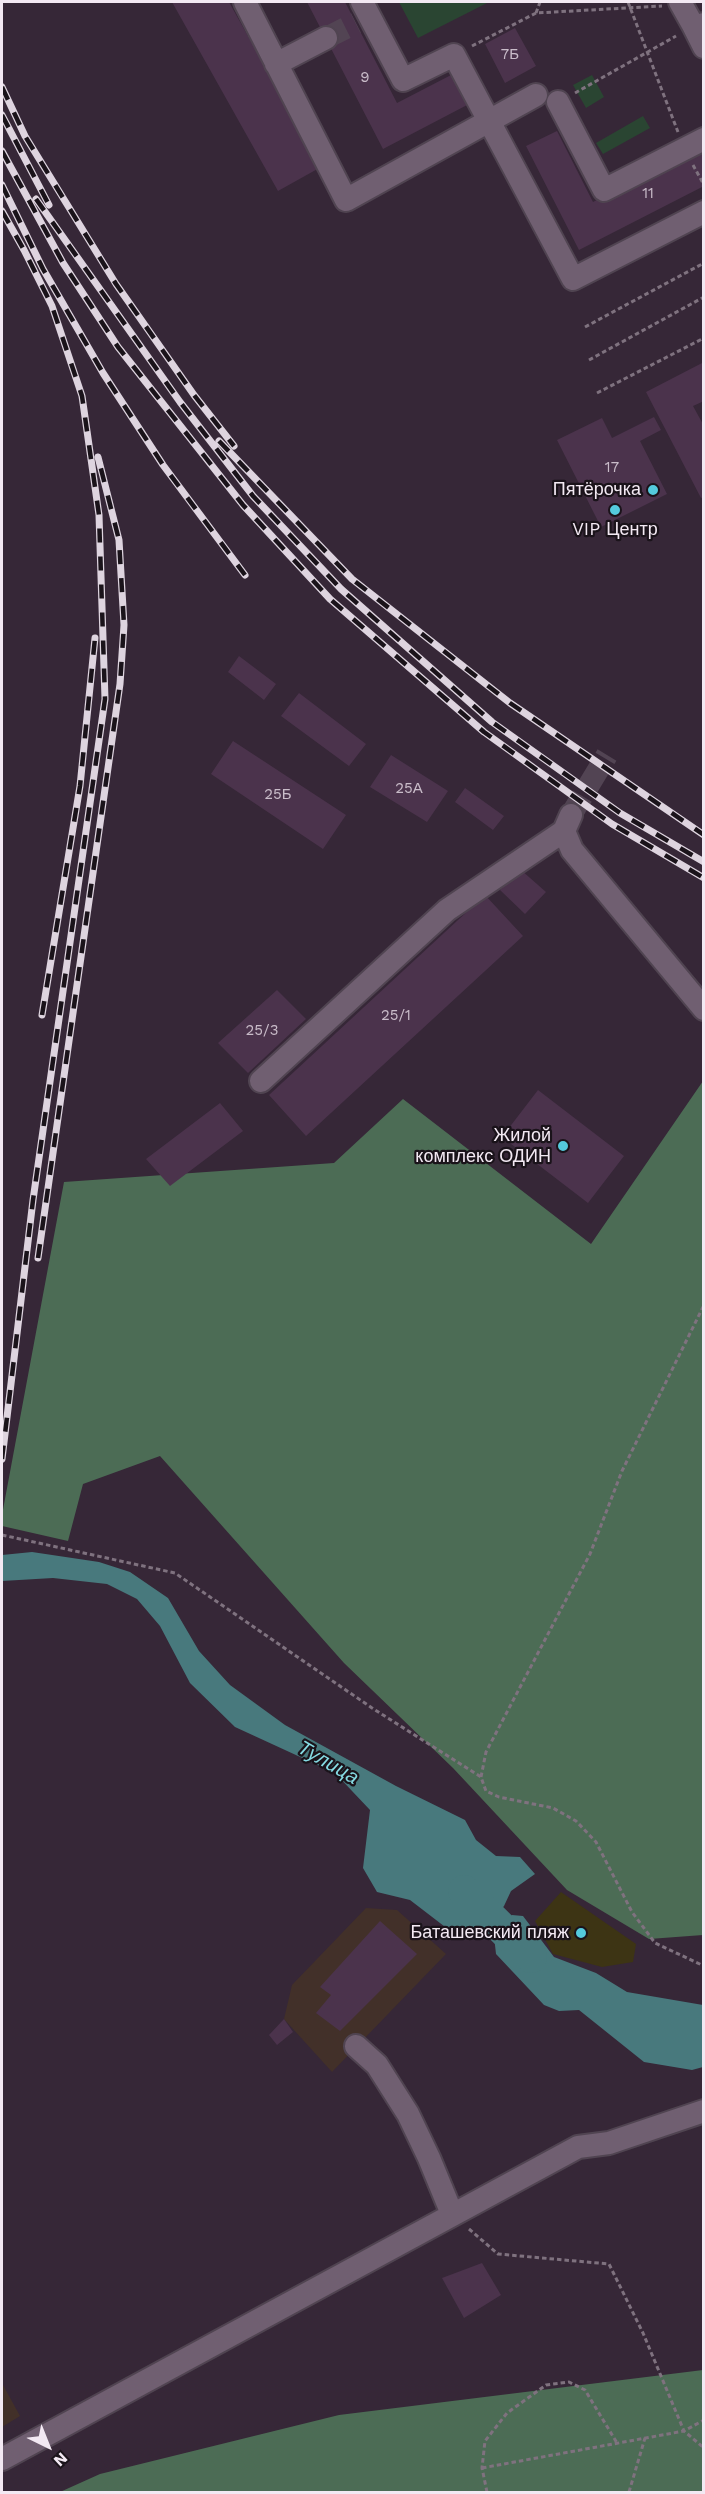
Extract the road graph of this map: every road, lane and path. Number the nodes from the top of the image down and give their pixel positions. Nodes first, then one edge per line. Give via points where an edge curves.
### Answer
1 (244, 2) edge
2 (540, 2) edge
3 (628, 2) edge
4 (680, 3) edge
5 (632, 8) junction
6 (362, 13) edge
7 (536, 13) junction
8 (700, 32) edge
9 (326, 38) tunnel mouth
10 (646, 52) junction
11 (454, 55) junction
12 (276, 64) junction
13 (536, 95) dead end
14 (558, 102) joint
15 (489, 121) junction
16 (694, 143) edge
17 (704, 185) edge
18 (704, 213) edge
19 (704, 263) edge
20 (704, 297) edge
21 (585, 327) dead end
22 (704, 338) edge
23 (589, 360) dead end
24 (597, 393) dead end
25 (704, 1008) edge
26 (261, 1081) dead end
27 (704, 1305) edge
28 (2, 1535) edge
29 (480, 1777) junction
30 (704, 1966) edge
31 (356, 2046) dead end
32 (704, 2111) edge
33 (452, 2214) junction
34 (704, 2420) edge
35 (684, 2431) junction
36 (645, 2438) junction
37 (617, 2443) junction
38 (704, 2448) edge
39 (2, 2459) edge
40 (482, 2468) junction
41 (487, 2493) edge
42 (629, 2493) edge

1 - 12 lane
2 - 7 path
3 - 5 path
4 - 5 path
4 - 8 lane
5 - 7 path
5 - 10 path
6 - 11 lane via 403,80
7 - 11 path
8 - 10 path
9 - 12 lane
10 - 14 path
10 - 16 path
11 - 15 lane
12 - 15 lane via 346,200
13 - 15 lane
14 - 16 lane via 604,190
15 - 18 lane via 573,279
16 - 17 path
19 - 21 path
20 - 23 path
22 - 24 path
25 - 26 lane via 572,850 568,823 447,910
27 - 29 path via 622,1471 590,1554 486,1752
28 - 29 path via 176,1573
29 - 30 path via 486,1791 499,1797 553,1808 576,1821 596,1842 632,1912 655,1943
31 - 33 lane via 378,2065 408,2114
32 - 33 lane via 609,2143 578,2147
33 - 35 path via 498,2254 609,2264
33 - 39 lane
34 - 35 path
35 - 36 path
35 - 38 path
36 - 37 path
36 - 42 path
37 - 40 path
37 - 40 path via 585,2390 569,2382 546,2385 507,2413 485,2441
40 - 41 path

